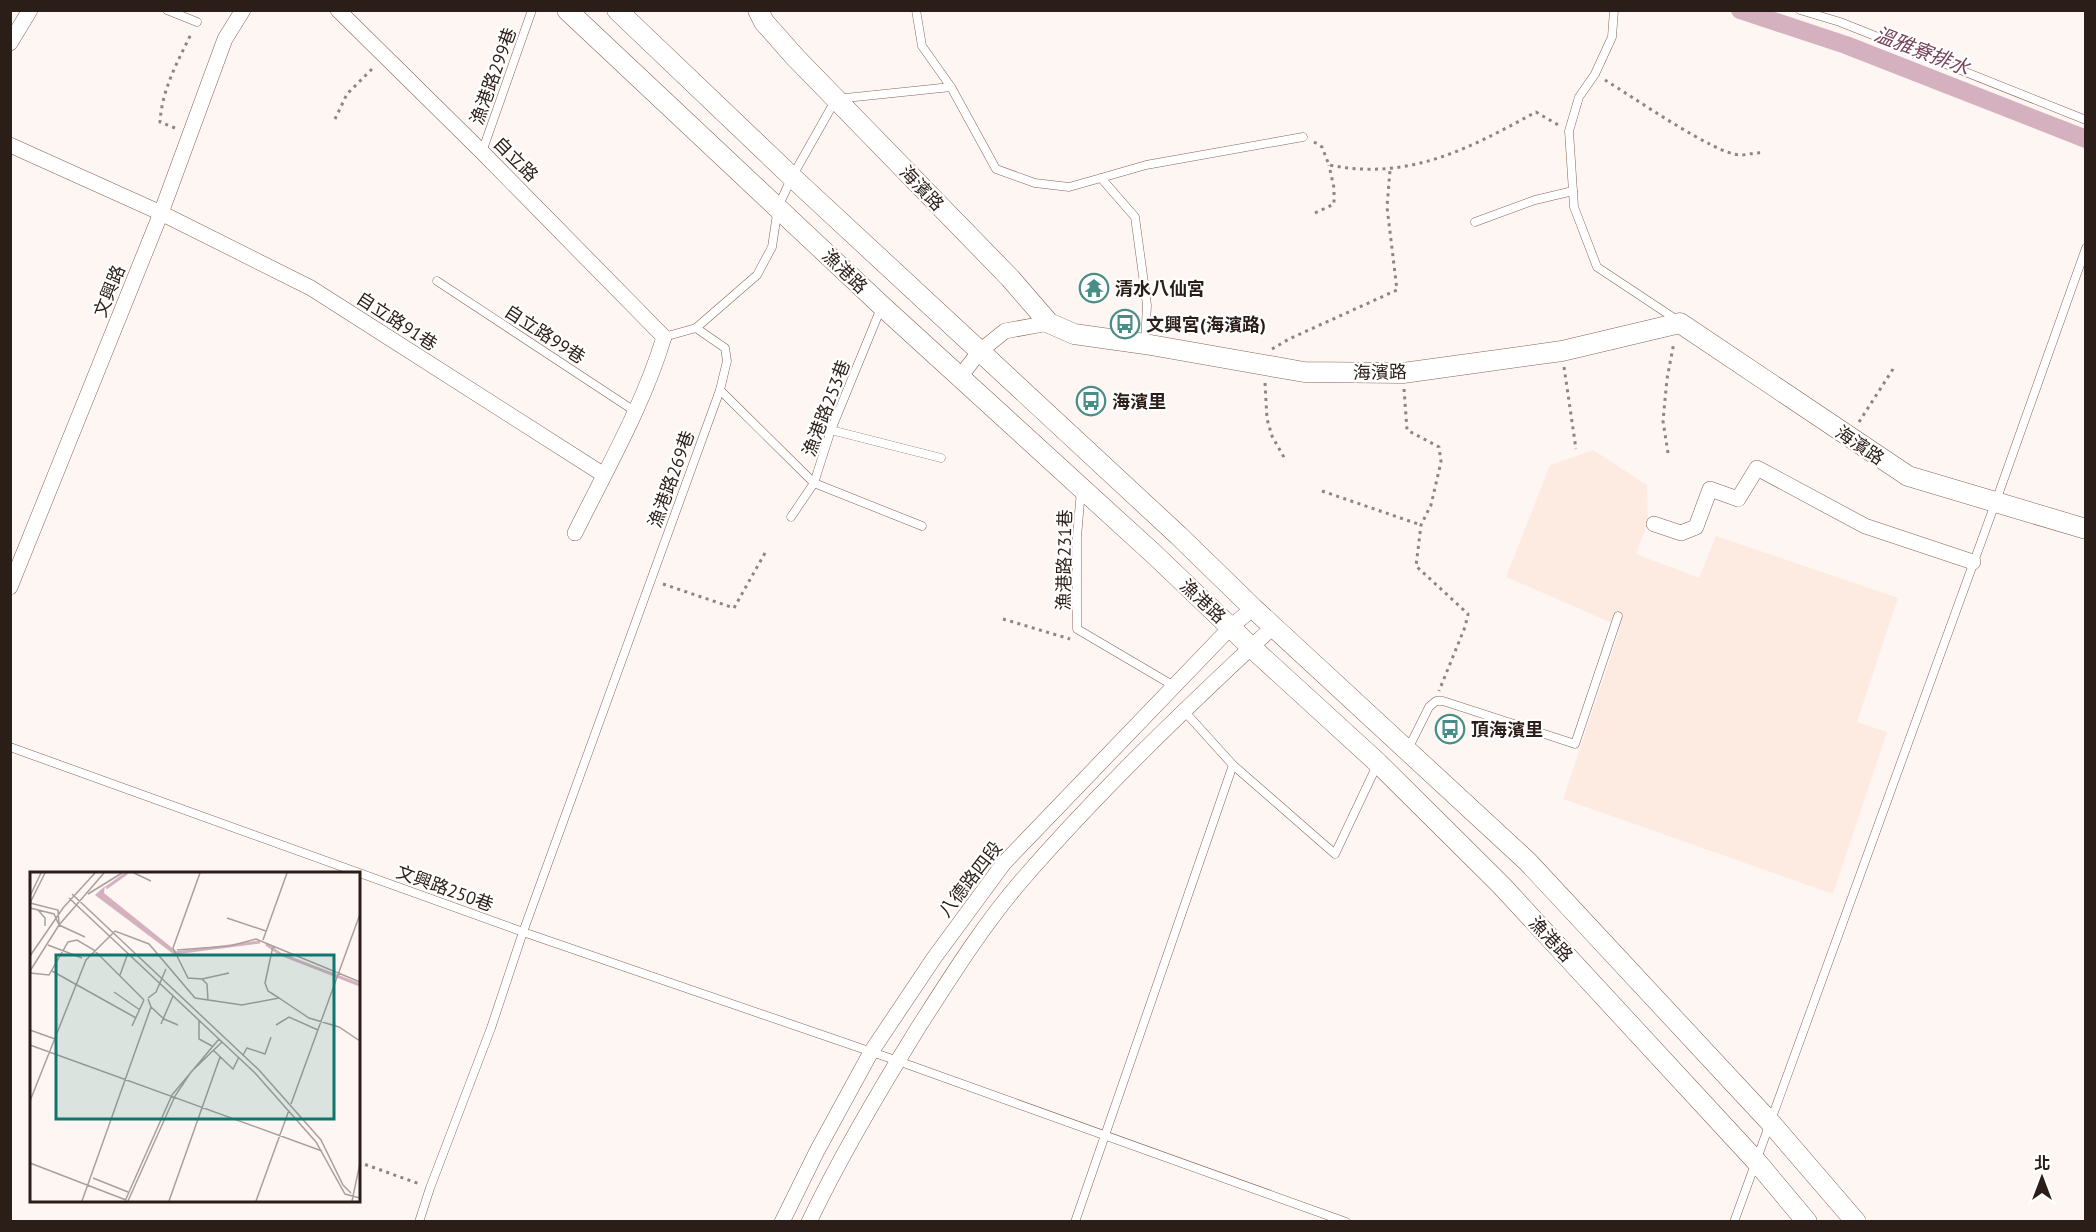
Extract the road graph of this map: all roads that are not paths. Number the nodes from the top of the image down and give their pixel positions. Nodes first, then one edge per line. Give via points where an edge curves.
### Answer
1 (30, 10) edge
2 (167, 10) edge
3 (243, 10) edge
4 (338, 10) edge
5 (532, 10) edge
6 (567, 10) edge
7 (617, 10) edge
8 (758, 10) edge
9 (916, 10) edge
10 (1614, 10) edge
11 (1800, 10) edge
12 (197, 22) road end
13 (10, 43) edge
14 (951, 87) junction
15 (836, 99) junction
16 (2085, 120) edge
17 (1303, 137) road end
18 (10, 145) edge
19 (482, 152) junction
20 (792, 177) junction
21 (1101, 178) junction
22 (1573, 191) junction
23 (778, 207) junction
24 (161, 213) junction
25 (1475, 222) dead end
26 (2085, 249) edge
27 (437, 281) dead end
28 (882, 306) junction
29 (1050, 323) junction
30 (1680, 323) junction
31 (696, 328) junction
32 (664, 337) junction
33 (1145, 344) junction
34 (980, 351) junction
35 (959, 378) junction
36 (720, 390) junction
37 (636, 412) junction
38 (831, 430) junction
39 (941, 458) dead end
40 (604, 475) junction
41 (814, 483) junction
42 (1081, 488) junction
43 (1996, 501) junction
44 (790, 517) dead end
45 (1654, 524) dead end
46 (922, 526) dead end
47 (2085, 529) edge
48 (575, 533) dead end
49 (1973, 562) junction
50 (10, 587) edge
51 (1253, 609) junction
52 (1618, 616) dead end
53 (1274, 626) junction
54 (1231, 627) junction
55 (1251, 648) junction
56 (1174, 686) junction
57 (1185, 712) junction
58 (10, 747) edge
59 (1407, 750) junction
60 (1378, 764) junction
61 (1233, 765) junction
62 (357, 872) edge
63 (360, 873) edge
64 (523, 932) junction
65 (910, 995) junction
66 (932, 1007) junction
67 (871, 1052) junction
68 (898, 1061) junction
69 (1770, 1122) junction
70 (1105, 1136) junction
71 (1756, 1161) junction
72 (419, 1221) edge
73 (782, 1221) edge
74 (809, 1221) edge
75 (1075, 1221) edge
76 (1346, 1221) edge
77 (1734, 1221) edge
78 (1807, 1221) edge
79 (1856, 1221) edge

1 - 13 street
2 - 12 lane
3 - 24 street, 文興路 via 225,39
4 - 19 street, 自立路
5 - 19 lane, 漁港路299巷
6 - 23 street, 漁港路
7 - 20 street, 漁港路
8 - 15 street, 海濱路 via 764,22
9 - 14 lane via 922,46
10 - 22 lane via 1612,37 1579,97 1569,131
11 - 16 lane via 1840,22
14 - 15 lane
14 - 21 lane via 996,169 1035,183 1069,188
15 - 20 lane
15 - 29 street, 海濱路
17 - 21 lane via 1146,165
18 - 24 street, 自立路91巷
19 - 32 street, 自立路
20 - 23 lane
20 - 34 street, 漁港路
21 - 33 lane via 1135,217 1147,304
22 - 25 lane
22 - 30 lane via 1574,207 1597,267
23 - 28 street, 漁港路
23 - 31 lane via 772,247 757,275
24 - 40 street, 自立路91巷 via 312,288
24 - 50 street, 文興路
26 - 43 lane
27 - 37 lane, 自立路99巷
28 - 35 street, 漁港路
28 - 38 lane, 漁港路253巷
29 - 33 street, 海濱路 via 1074,334
29 - 34 street via 1005,331
30 - 33 street, 海濱路 via 1562,351 1403,373 1304,372
30 - 43 street, 海濱路 via 1908,476
31 - 32 lane
31 - 36 lane, 漁港路269巷 via 724,348 727,361
32 - 37 street
34 - 35 street
34 - 51 street, 漁港路
35 - 42 street, 漁港路
36 - 41 lane
36 - 64 lane, 漁港路269巷
37 - 40 street
38 - 39 lane
38 - 41 lane, 漁港路253巷
40 - 48 street
41 - 44 lane, 漁港路253巷
41 - 46 lane
42 - 54 street, 漁港路
42 - 56 lane, 漁港路231巷 via 1077,629
43 - 47 street, 海濱路
43 - 49 lane
45 - 49 street via 1681,533 1696,527 1710,489 1738,499 1758,468 1865,526
49 - 69 lane
51 - 53 street, 漁港路
51 - 54 street, 八德路四段
52 - 59 lane via 1575,744 1436,701
53 - 55 street
53 - 59 street, 漁港路
54 - 55 street, 漁港路
54 - 56 street, 八德路四段
55 - 57 street
55 - 60 street, 漁港路
56 - 65 street, 八德路四段 via 1004,863
57 - 61 lane
57 - 66 street via 1021,881
58 - 62 lane, 文興路250巷
59 - 69 street, 漁港路 via 1528,862
60 - 61 lane via 1335,854
60 - 71 street, 漁港路 via 1501,885
61 - 70 lane
63 - 64 lane, 文興路250巷
64 - 67 lane, 文興路250巷
64 - 72 lane, 漁港路269巷
65 - 66 street
65 - 67 street, 八德路四段
66 - 68 street
67 - 68 lane, 文興路250巷
67 - 73 street, 八德路四段
68 - 70 lane, 文興路250巷
68 - 74 street
69 - 71 lane
69 - 79 street, 漁港路
70 - 75 lane
70 - 76 lane, 文興路250巷
71 - 77 lane
71 - 78 street, 漁港路

